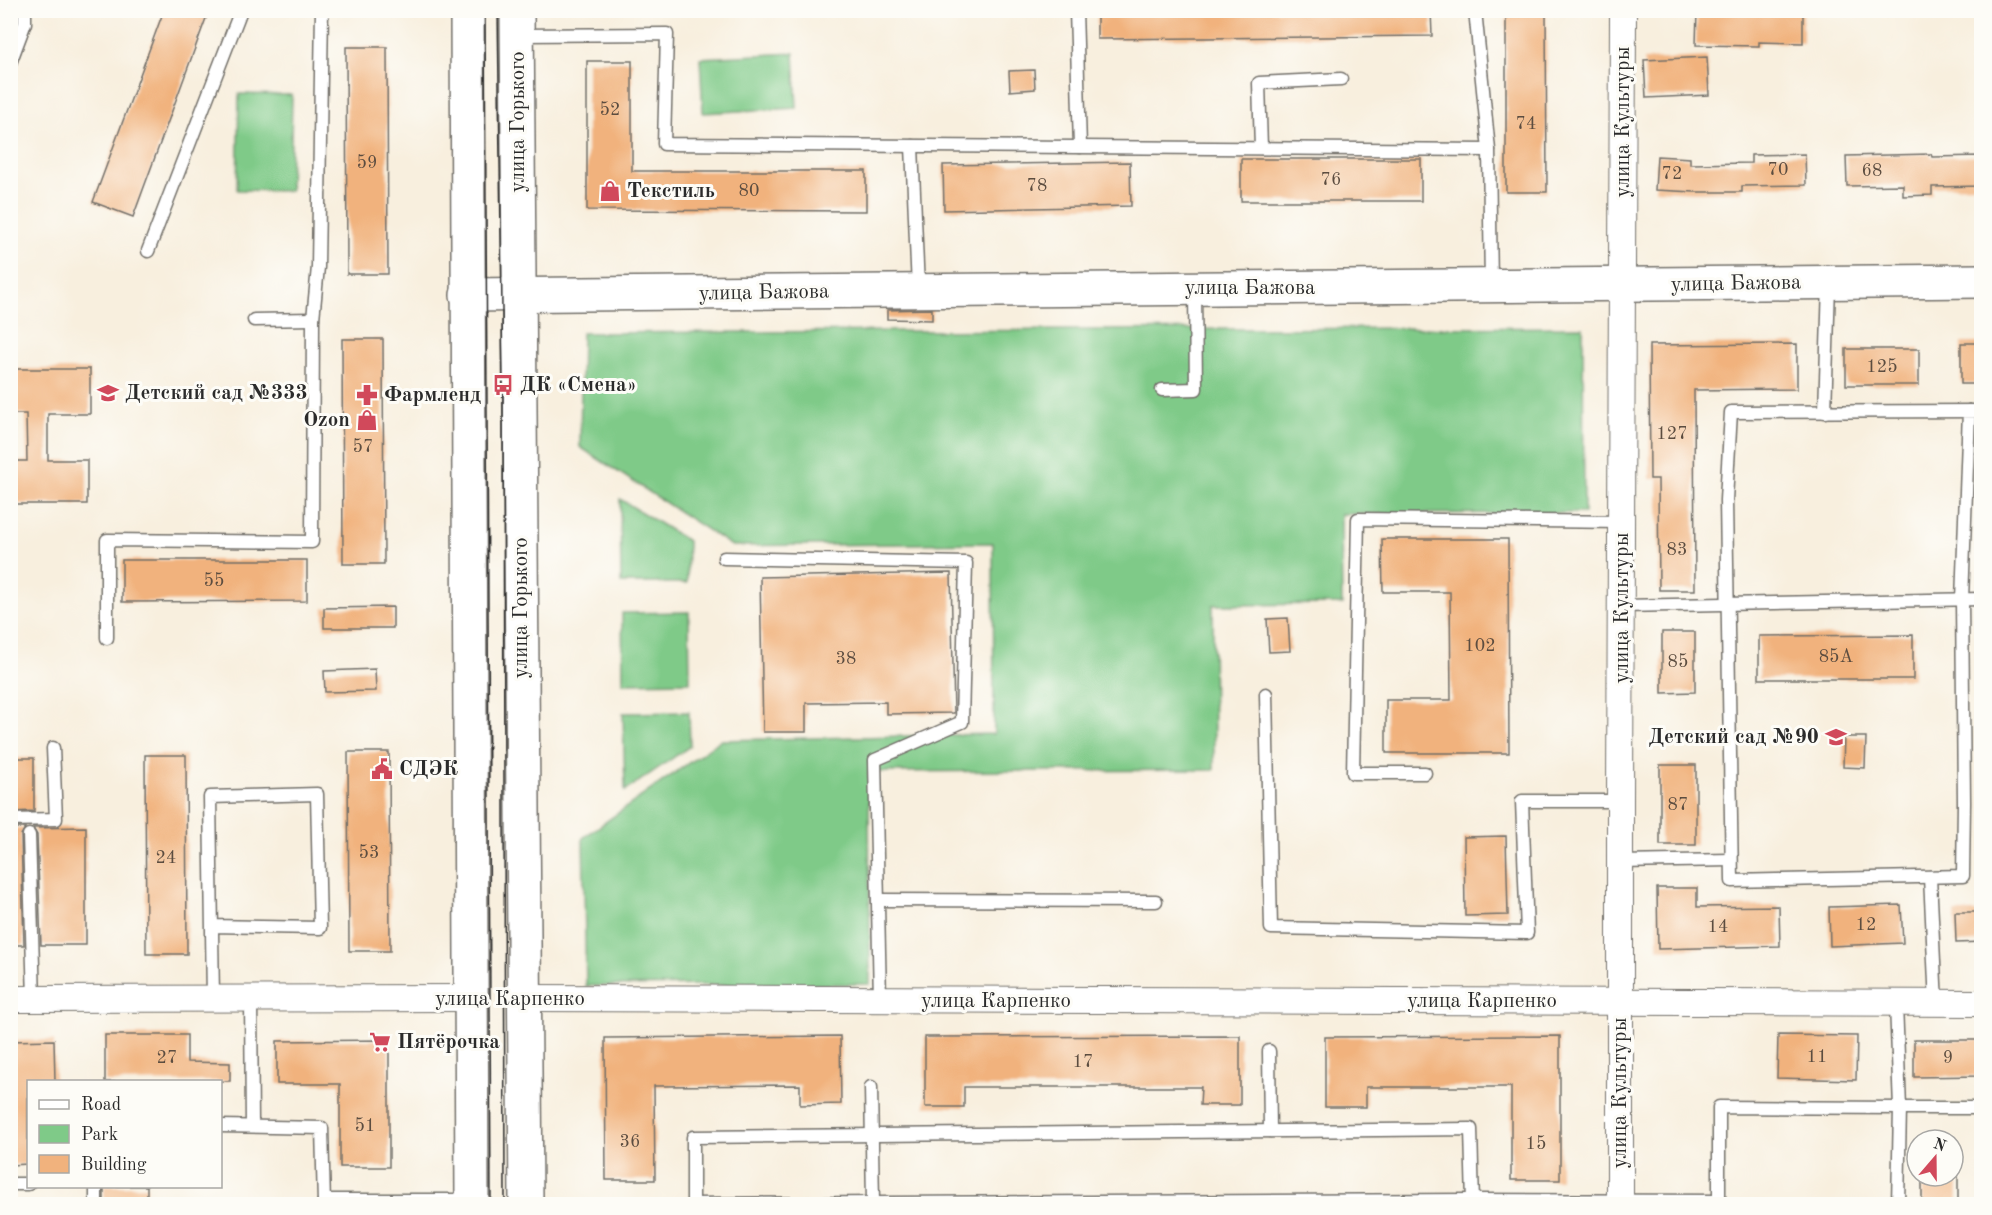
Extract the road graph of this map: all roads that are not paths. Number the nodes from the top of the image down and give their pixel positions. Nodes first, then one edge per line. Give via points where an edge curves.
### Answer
1 (25, 10) edge
2 (242, 10) edge
3 (322, 10) edge
4 (467, 10) edge
5 (1076, 10) edge
6 (1475, 10) edge
7 (1623, 10) edge
8 (518, 23) edge
9 (10, 63) edge
10 (1341, 79) dead end
11 (912, 146) junction
12 (1080, 147) junction
13 (1261, 148) junction
14 (1489, 150) junction
15 (148, 251) dead end
16 (1982, 282) edge
17 (1829, 283) junction
18 (1622, 285) junction
19 (1491, 286) junction
20 (1195, 288) junction
21 (918, 292) junction
22 (519, 294) junction
23 (467, 295) junction
24 (313, 319) junction
25 (254, 320) dead end
26 (1162, 390) dead end
27 (1975, 411) edge
28 (1826, 412) junction
29 (1622, 522) junction
30 (724, 558) dead end
31 (1982, 599) edge
32 (1962, 600) junction
33 (1728, 604) junction
34 (1622, 606) junction
35 (107, 638) dead end
36 (1266, 694) dead end
37 (53, 748) dead end
38 (1425, 773) dead end
39 (1620, 801) junction
40 (10, 819) edge
41 (29, 835) dead end
42 (1731, 860) junction
43 (1620, 862) junction
44 (1930, 877) junction
45 (878, 900) junction
46 (1156, 901) dead end
47 (213, 926) junction
48 (251, 998) junction
49 (471, 998) junction
50 (524, 998) junction
51 (22, 999) edge
52 (213, 999) junction
53 (880, 1000) junction
54 (1619, 1002) junction
55 (1896, 1004) junction
56 (1936, 1004) junction
57 (1982, 1004) edge
58 (1269, 1051) dead end
59 (872, 1087) dead end
60 (1900, 1108) junction
61 (1982, 1108) edge
62 (222, 1126) edge
63 (252, 1126) junction
64 (1270, 1131) junction
65 (872, 1135) junction
66 (10, 1184) edge
67 (27, 1184) edge
68 (96, 1188) edge
69 (324, 1202) edge
70 (472, 1202) edge
71 (1473, 1202) edge
72 (873, 1203) junction
73 (1620, 1203) edge
74 (1719, 1203) edge
75 (96, 1204) edge
76 (526, 1204) edge
77 (693, 1204) edge
78 (758, 1204) edge
79 (798, 1204) edge
80 (926, 1204) edge
81 (1898, 1204) edge

1 - 9 lane via 25,23
2 - 15 lane
3 - 24 lane via 318,267
4 - 23 main road
5 - 12 lane
6 - 14 lane
7 - 18 street, улица Культуры
8 - 11 lane via 667,34 664,144
8 - 22 main road, улица Горького
10 - 13 lane via 1259,83
11 - 12 lane
11 - 21 lane
12 - 13 lane
13 - 14 lane
14 - 19 lane
16 - 17 main road, улица Бажова
17 - 18 main road, улица Бажова
17 - 28 lane
18 - 19 main road, улица Бажова
18 - 29 street, улица Культуры
19 - 20 main road, улица Бажова
20 - 21 main road, улица Бажова
20 - 26 lane via 1196,389
21 - 22 main road, улица Бажова
22 - 23 main road, улица Бажова
22 - 50 main road, улица Горького
23 - 49 main road
24 - 25 lane
24 - 35 lane via 312,542 107,540
27 - 28 lane
27 - 32 lane
28 - 33 lane via 1731,412 1726,500
29 - 34 street, улица Культуры
29 - 38 lane via 1358,519 1353,773
30 - 45 lane via 966,562 962,722 875,760
31 - 32 lane
32 - 33 lane
32 - 44 lane via 1963,876
33 - 34 lane
33 - 42 lane
34 - 39 street, улица Культуры
36 - 39 lane via 1271,928 1527,933 1522,801
37 - 40 lane via 56,819
39 - 43 street, улица Культуры
41 - 51 lane
42 - 43 lane
42 - 44 lane via 1732,881
43 - 54 street, улица Культуры
44 - 56 lane
45 - 46 lane
45 - 53 lane
47 - 47 lane via 320,928 317,794 210,797
47 - 52 lane
48 - 49 street, улица Карпенко
48 - 52 street, улица Карпенко
48 - 63 lane
49 - 50 main road, улица Карпенко
49 - 70 main road
50 - 53 street, улица Карпенко
50 - 76 main road, улица Горького
51 - 52 street, улица Карпенко
53 - 54 street, улица Карпенко
54 - 55 street, улица Карпенко
54 - 73 street, улица Культуры
55 - 56 street, улица Карпенко
55 - 60 lane
56 - 57 street, улица Карпенко
58 - 64 lane
59 - 65 lane
60 - 61 lane
60 - 74 lane via 1719,1107
60 - 81 lane
62 - 63 lane
63 - 69 lane via 322,1128
64 - 65 lane
64 - 71 lane via 1471,1129
65 - 72 lane
65 - 77 lane via 693,1137
66 - 67 lane
68 - 75 lane
69 - 70 lane
71 - 73 lane
71 - 80 lane
72 - 79 lane
72 - 80 lane
73 - 74 lane
77 - 78 lane
78 - 79 lane

